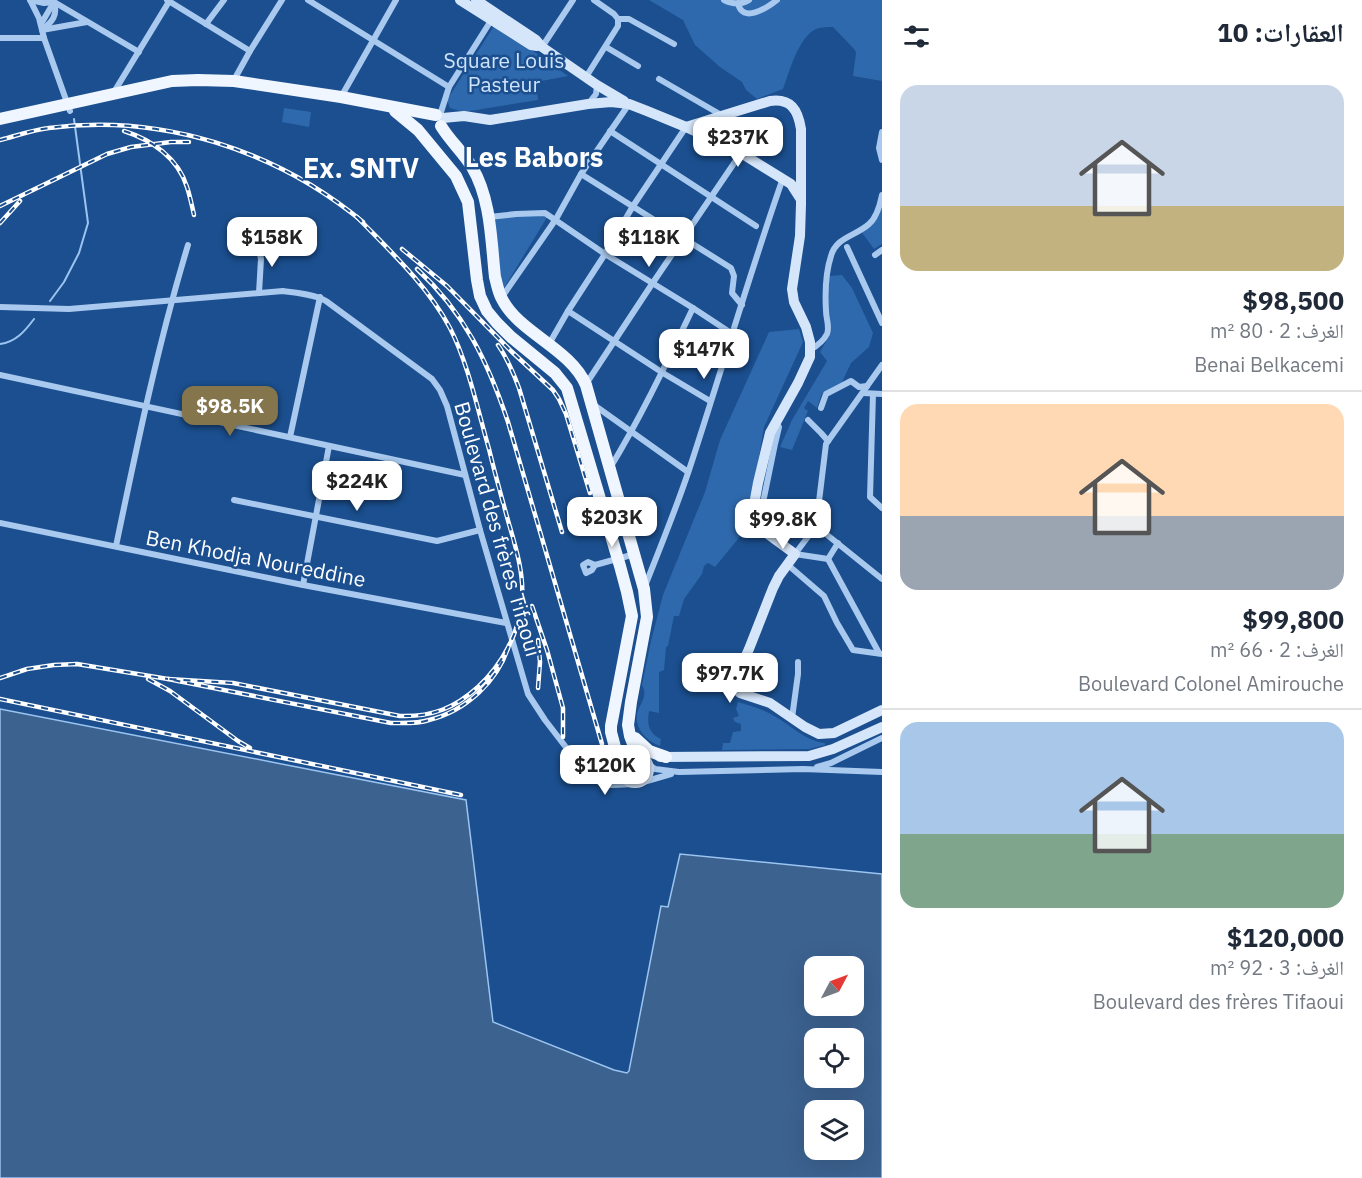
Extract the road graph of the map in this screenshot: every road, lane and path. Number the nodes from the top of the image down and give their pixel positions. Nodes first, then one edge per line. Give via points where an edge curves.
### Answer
1 (30, 0) edge
2 (224, 0) edge
3 (282, 0) edge
4 (308, 0) edge
5 (396, 0) edge
6 (460, 0) edge
7 (476, 0) edge
8 (573, 0) edge
9 (594, 0) edge
10 (724, 0) edge
11 (749, 0) edge
12 (777, 0) edge
13 (55, 1) edge
14 (169, 1) edge
15 (738, 3) junction
16 (493, 17) junction
17 (619, 20) junction
18 (87, 22) junction
19 (206, 24) junction
20 (41, 27) junction
21 (0, 38) edge
22 (44, 38) junction
23 (373, 40) junction
24 (674, 44) dead end
25 (541, 47) junction
26 (606, 47) junction
27 (250, 51) junction
28 (139, 52) junction
29 (638, 66) dead end
30 (586, 77) junction
31 (659, 79) dead end
32 (234, 81) junction
33 (597, 85) junction
34 (449, 87) junction
35 (113, 94) junction
36 (341, 97) junction
37 (588, 104) junction
38 (629, 104) junction
39 (69, 107) junction
40 (394, 111) junction
41 (723, 116) junction
42 (0, 119) edge
43 (438, 120) junction
44 (0, 127) edge
45 (686, 128) junction
46 (610, 131) junction
47 (882, 132) edge
48 (427, 141) junction
49 (741, 153) junction
50 (882, 160) edge
51 (661, 164) junction
52 (802, 173) junction
53 (581, 174) junction
54 (783, 178) junction
55 (882, 195) edge
56 (711, 197) junction
57 (801, 204) junction
58 (633, 206) junction
59 (488, 217) junction
60 (556, 219) junction
61 (756, 226) dead end
62 (684, 238) junction
63 (262, 240) dead end
64 (846, 243) junction
65 (188, 245) dead end
66 (882, 250) edge
67 (605, 254) junction
68 (875, 255) dead end
69 (652, 284) junction
70 (259, 293) junction
71 (320, 297) junction
72 (501, 298) junction
73 (171, 300) junction
74 (882, 303) edge
75 (742, 305) junction
76 (874, 306) junction
77 (0, 307) edge
78 (693, 308) junction
79 (568, 311) junction
80 (882, 323) edge
81 (731, 333) junction
82 (615, 341) junction
83 (549, 344) junction
84 (810, 351) junction
85 (882, 365) edge
86 (663, 373) junction
87 (0, 375) edge
88 (586, 385) junction
89 (867, 386) junction
90 (863, 393) junction
91 (873, 394) junction
92 (882, 394) edge
93 (710, 401) junction
94 (591, 403) junction
95 (146, 406) junction
96 (821, 408) dead end
97 (808, 420) dead end
98 (632, 432) junction
99 (290, 437) junction
100 (828, 441) junction
101 (329, 446) junction
102 (610, 469) junction
103 (688, 472) junction
104 (465, 475) junction
105 (234, 500) dead end
106 (882, 508) edge
107 (316, 516) junction
108 (0, 523) edge
109 (816, 526) junction
110 (480, 530) junction
111 (838, 543) junction
112 (116, 546) junction
113 (795, 554) junction
114 (828, 559) junction
115 (633, 560) junction
116 (621, 563) junction
117 (595, 565) dead end
118 (788, 565) junction
119 (882, 579) edge
120 (303, 585) junction
121 (644, 589) junction
122 (506, 623) junction
123 (880, 654) edge
124 (798, 662) dead end
125 (882, 710) edge
126 (792, 718) junction
127 (628, 725) junction
128 (882, 728) edge
129 (882, 738) edge
130 (670, 757) junction
131 (637, 763) junction
132 (802, 770) junction
133 (585, 772) junction
134 (679, 772) junction
135 (882, 772) edge
136 (637, 783) junction

1 - 13 street
1 - 20 street
2 - 19 street
3 - 27 street
4 - 23 street
5 - 23 street
6 - 16 main road
7 - 16 main road
8 - 25 street
9 - 17 street
10 - 15 street
11 - 15 street
12 - 15 street via 751,14 741,11
13 - 18 street
13 - 20 street
14 - 19 street
14 - 28 street
16 - 25 main road via 536,40
16 - 34 street
17 - 24 street via 629,19
17 - 26 street
18 - 20 street
18 - 28 street
19 - 27 street
20 - 22 street
21 - 22 street
22 - 39 street
23 - 34 street
23 - 36 street
25 - 30 main road
26 - 29 street
26 - 30 street
27 - 32 street
28 - 35 street
30 - 33 main road
31 - 41 street
32 - 35 main road via 172,81
32 - 36 main road
33 - 37 street
33 - 38 main road
34 - 43 street
35 - 39 main road
36 - 43 main road
37 - 38 main road
37 - 43 main road via 490,120 464,116
38 - 45 main road
38 - 46 street
39 - 40 main road via 173,87 198,86
39 - 42 main road
39 - 44 main road
40 - 43 main road
40 - 48 main road
41 - 45 main road
41 - 52 main road via 770,101 788,102 799,118
43 - 48 main road
43 - 59 main road via 472,167 485,197
45 - 49 main road
45 - 51 street
46 - 51 street
46 - 53 street
47 - 50 street
48 - 116 main road via 456,176 468,202 477,280 487,311 567,388
49 - 54 main road
49 - 56 street
51 - 56 street
51 - 58 street
52 - 54 main road via 793,181
52 - 57 main road
53 - 58 street
53 - 60 street
54 - 57 main road via 791,184
54 - 75 street
55 - 64 street via 870,224
56 - 61 street
56 - 62 street
57 - 84 main road via 792,289
58 - 62 street
58 - 67 street
59 - 60 street via 545,213
59 - 72 main road
60 - 67 street
60 - 72 street
62 - 69 street
62 - 75 street via 731,268 732,293
63 - 70 street
64 - 76 street
64 - 84 street via 834,247 831,254 826,279 828,330
65 - 73 street
66 - 68 street
67 - 69 street
67 - 79 street
69 - 78 street
69 - 82 street
70 - 71 street, Boulevard des frères Tifaoui via 283,291
70 - 73 street, Boulevard des frères Tifaoui
71 - 99 street
71 - 104 street, Boulevard des frères Tifaoui via 432,379 447,406
72 - 83 main road
73 - 77 street, Boulevard des frères Tifaoui via 69,309
73 - 95 street
74 - 76 street
75 - 81 street
76 - 80 street
78 - 81 street
78 - 86 street
79 - 82 street
79 - 83 street
81 - 93 street
82 - 86 street
82 - 88 street
83 - 88 main road via 577,369
84 - 113 main road via 808,363 770,433 754,507 755,518 764,532
85 - 89 street
86 - 93 street
86 - 98 street
87 - 95 street
88 - 94 main road
89 - 90 street
89 - 96 street via 859,387 851,381 826,394
90 - 91 street
90 - 100 street
91 - 92 street
91 - 106 street via 870,498
93 - 103 street
94 - 98 street
94 - 102 main road
95 - 99 street
95 - 112 street
97 - 100 street
98 - 102 street
98 - 103 street
99 - 101 street
100 - 109 street
101 - 104 street
101 - 107 street
102 - 115 main road
103 - 121 street
104 - 110 street, Boulevard des frères Tifaoui
105 - 107 street
107 - 110 street via 437,541
107 - 120 street
108 - 112 street, Ben Khodja Noureddine
109 - 111 street
109 - 113 street
110 - 122 street, Boulevard des frères Tifaoui
111 - 114 street
111 - 119 street
112 - 120 street, Ben Khodja Noureddine
113 - 114 street
113 - 118 main road
114 - 123 street
115 - 116 street
115 - 121 main road
116 - 117 street
116 - 131 main road via 632,616 611,732
118 - 123 street via 824,596 853,650
118 - 126 main road via 773,588 735,683 740,693 770,703
120 - 122 street, Ben Khodja Noureddine
121 - 127 main road via 647,617
122 - 133 street, Boulevard des frères Tifaoui via 531,699
124 - 126 street
125 - 126 main road via 827,734 812,731
127 - 130 main road via 642,746
127 - 131 main road
128 - 130 main road via 809,756
129 - 132 street via 831,763
130 - 131 main road
130 - 131 main road via 660,762
131 - 133 street via 602,773
131 - 134 street
131 - 136 main road via 644,780
131 - 136 main road via 624,778
132 - 134 street
132 - 135 street
133 - 136 street, Boulevard des frères Tifaoui via 606,784
134 - 136 street, Boulevard des frères Tifaoui

